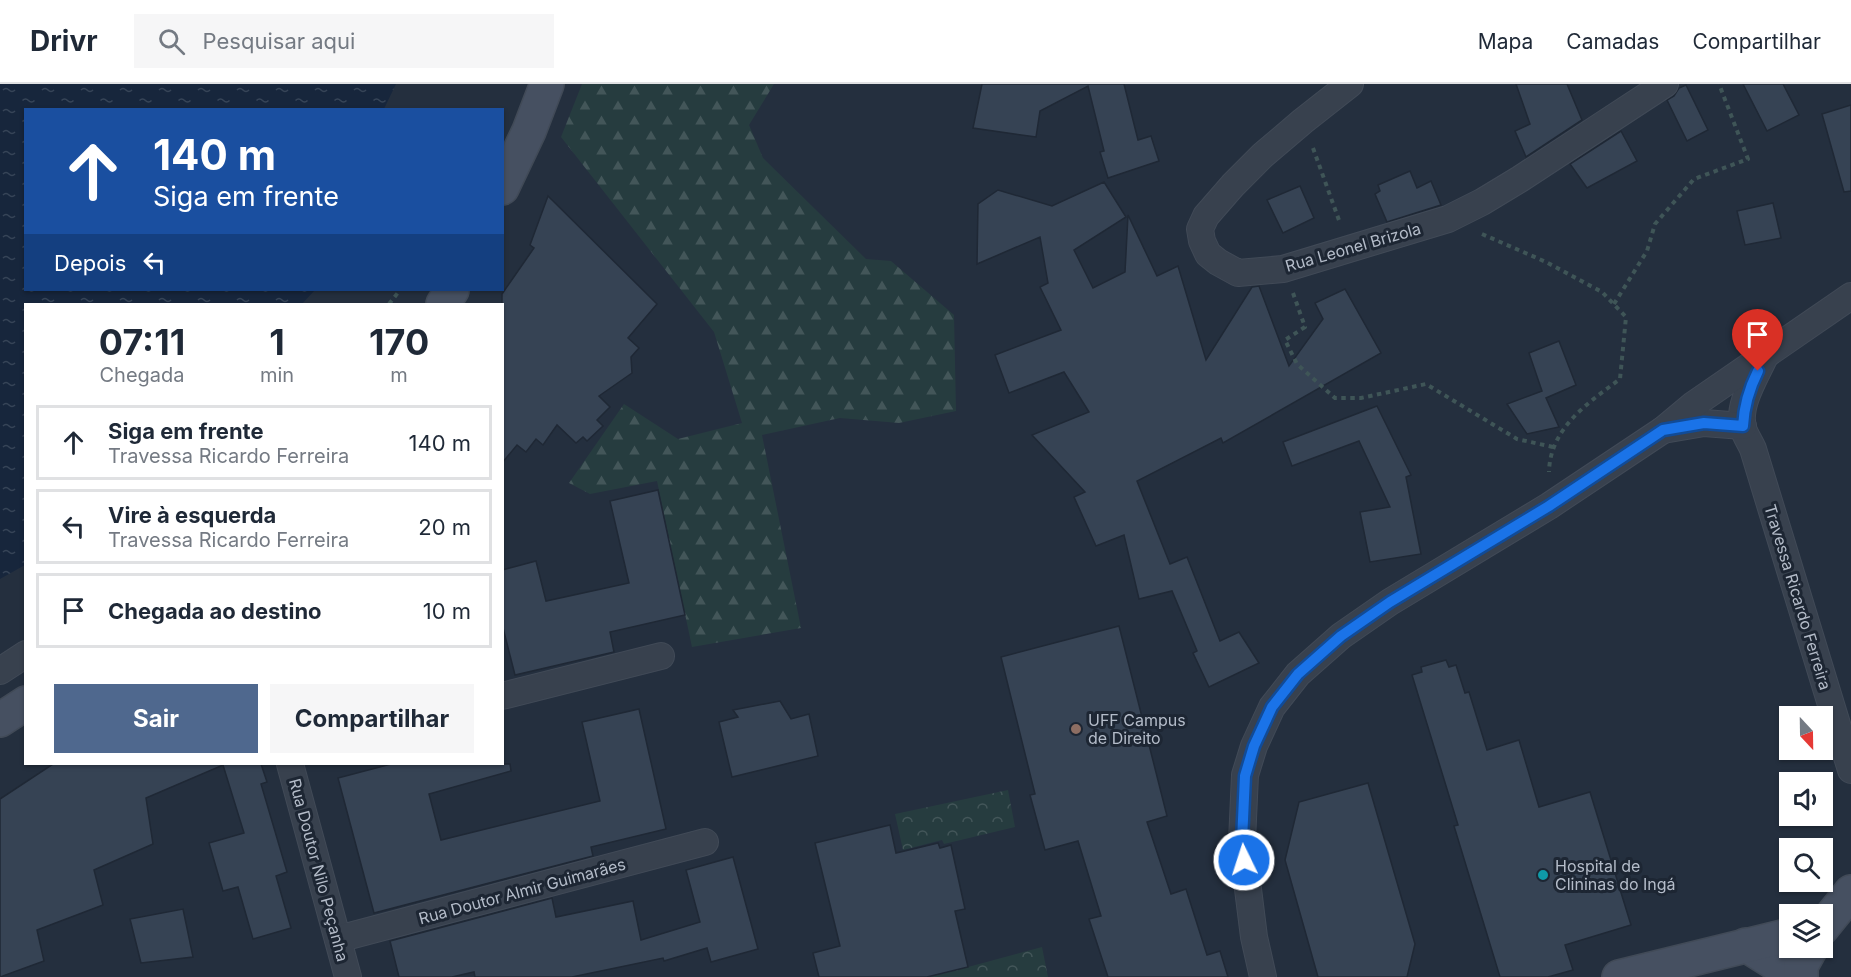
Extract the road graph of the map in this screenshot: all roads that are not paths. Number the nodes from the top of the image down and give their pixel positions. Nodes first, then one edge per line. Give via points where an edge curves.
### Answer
1 (547, 84) edge
2 (1350, 84) edge
3 (1665, 84) edge
4 (504, 184) edge
5 (1851, 296) edge
6 (1766, 355) junction
7 (1743, 426) junction
8 (1663, 430) junction
9 (24, 655) edge
10 (661, 656) dead end
11 (0, 671) edge
12 (504, 695) edge
13 (24, 704) edge
14 (0, 720) edge
15 (290, 765) edge
16 (1851, 770) edge
17 (705, 843) dead end
18 (1851, 892) edge
19 (1833, 915) edge
20 (1779, 938) edge
21 (338, 939) junction
22 (1746, 945) junction
23 (1806, 958) edge
24 (348, 977) edge
25 (1263, 977) edge
26 (1619, 977) edge
27 (1794, 977) edge
28 (1801, 977) edge

1 - 4 street
2 - 3 street, Rua Leonel Brizola via 1263,155 1206,216 1200,229 1202,241 1208,254 1218,262 1238,273 1283,269 1448,219 1520,179
5 - 6 street
6 - 7 street, Travessa Ricardo Ferreira via 1750,388
6 - 8 street
7 - 8 street via 1704,423
7 - 16 street, Travessa Ricardo Ferreira
8 - 25 street via 1341,636 1298,674 1272,707 1245,776 1242,830 1254,937
9 - 11 street
10 - 12 street
13 - 14 street
15 - 21 street, Rua Doutor Nilo Peçanha
17 - 21 street, Rua Doutor Almir Guimarães
18 - 19 street
20 - 22 street
21 - 24 street, Rua Doutor Nilo Peçanha
22 - 26 street
22 - 27 street
23 - 28 street

